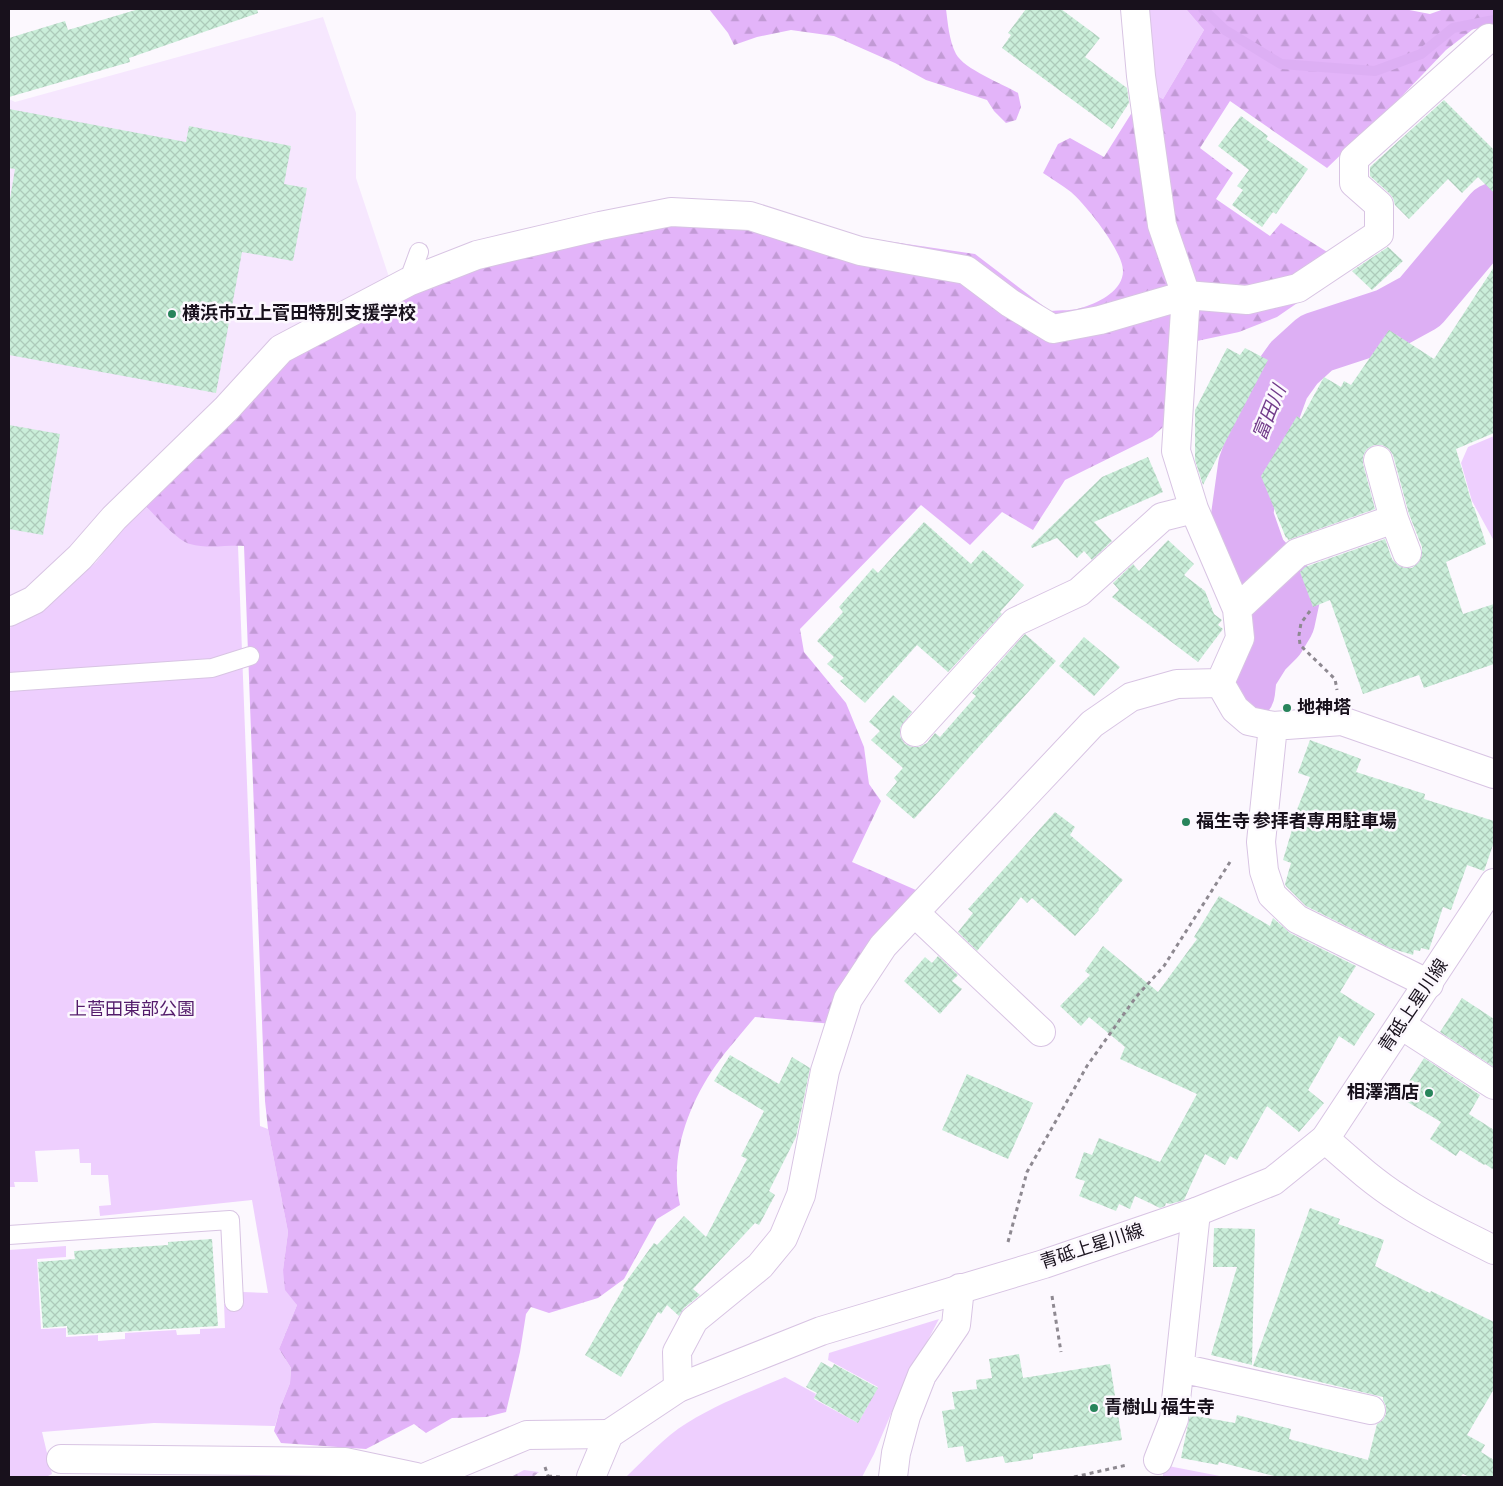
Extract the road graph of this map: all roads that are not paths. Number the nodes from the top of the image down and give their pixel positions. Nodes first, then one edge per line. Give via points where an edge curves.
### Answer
1 (1135, 9) edge
2 (1489, 38) dead end
3 (419, 252) dead end
4 (408, 282) junction
5 (1186, 295) junction
6 (1378, 460) dead end
7 (1194, 509) junction
8 (1394, 519) junction
9 (1407, 553) dead end
10 (1247, 600) junction
11 (9, 612) edge
12 (250, 656) dead end
13 (9, 682) edge
14 (1220, 683) junction
15 (1272, 726) junction
16 (915, 732) dead end
17 (1494, 774) edge
18 (1494, 883) edge
19 (915, 913) junction
20 (1429, 984) junction
21 (1401, 1025) junction
22 (1040, 1032) dead end
23 (1494, 1085) edge
24 (1326, 1139) junction
25 (1196, 1212) junction
26 (9, 1235) edge
27 (1494, 1250) edge
28 (960, 1288) junction
29 (234, 1302) dead end
30 (1180, 1368) junction
31 (678, 1388) junction
32 (1371, 1410) dead end
33 (609, 1434) junction
34 (61, 1459) dead end
35 (1158, 1469) edge
36 (416, 1477) edge
37 (426, 1477) edge
38 (591, 1477) edge
39 (893, 1477) edge

1 - 5 street via 1162,225
2 - 5 street via 1354,159 1354,183 1379,206 1379,234 1298,288 1247,300
3 - 4 lane
4 - 5 street via 477,255 671,212 750,216 860,250 966,270 1053,329 1100,320
4 - 11 street via 281,349 227,408 114,518 80,557 34,600
5 - 7 street via 1176,451
6 - 8 street
7 - 10 street
7 - 16 street via 1162,517 1079,592 1016,622
8 - 9 street
8 - 10 street via 1297,553
10 - 14 street via 1240,638
12 - 13 lane via 212,668
14 - 15 street via 1235,709 1249,721
14 - 19 street via 1177,684 1131,696 1092,724
15 - 17 street via 1342,720
15 - 20 street via 1262,842 1264,871 1272,895 1297,919
18 - 20 street, 青砥上星川線
19 - 22 street
19 - 31 street via 883,946 848,999 826,1071 801,1195 783,1238 760,1266 694,1320 678,1352
20 - 21 street, 青砥上星川線
21 - 23 street
21 - 24 street, 青砥上星川線
24 - 25 street, 青砥上星川線 via 1274,1181
24 - 27 street via 1355,1166 1400,1199
25 - 28 street, 青砥上星川線 via 1044,1264
25 - 30 street
26 - 29 lane via 230,1220
28 - 31 street, 青砥上星川線 via 821,1331
28 - 39 street via 956,1325 922,1375 906,1416
30 - 32 street
30 - 35 street via 1174,1419
31 - 33 street, 青砥上星川線
33 - 37 street via 526,1434
33 - 38 street
34 - 36 street via 344,1462

